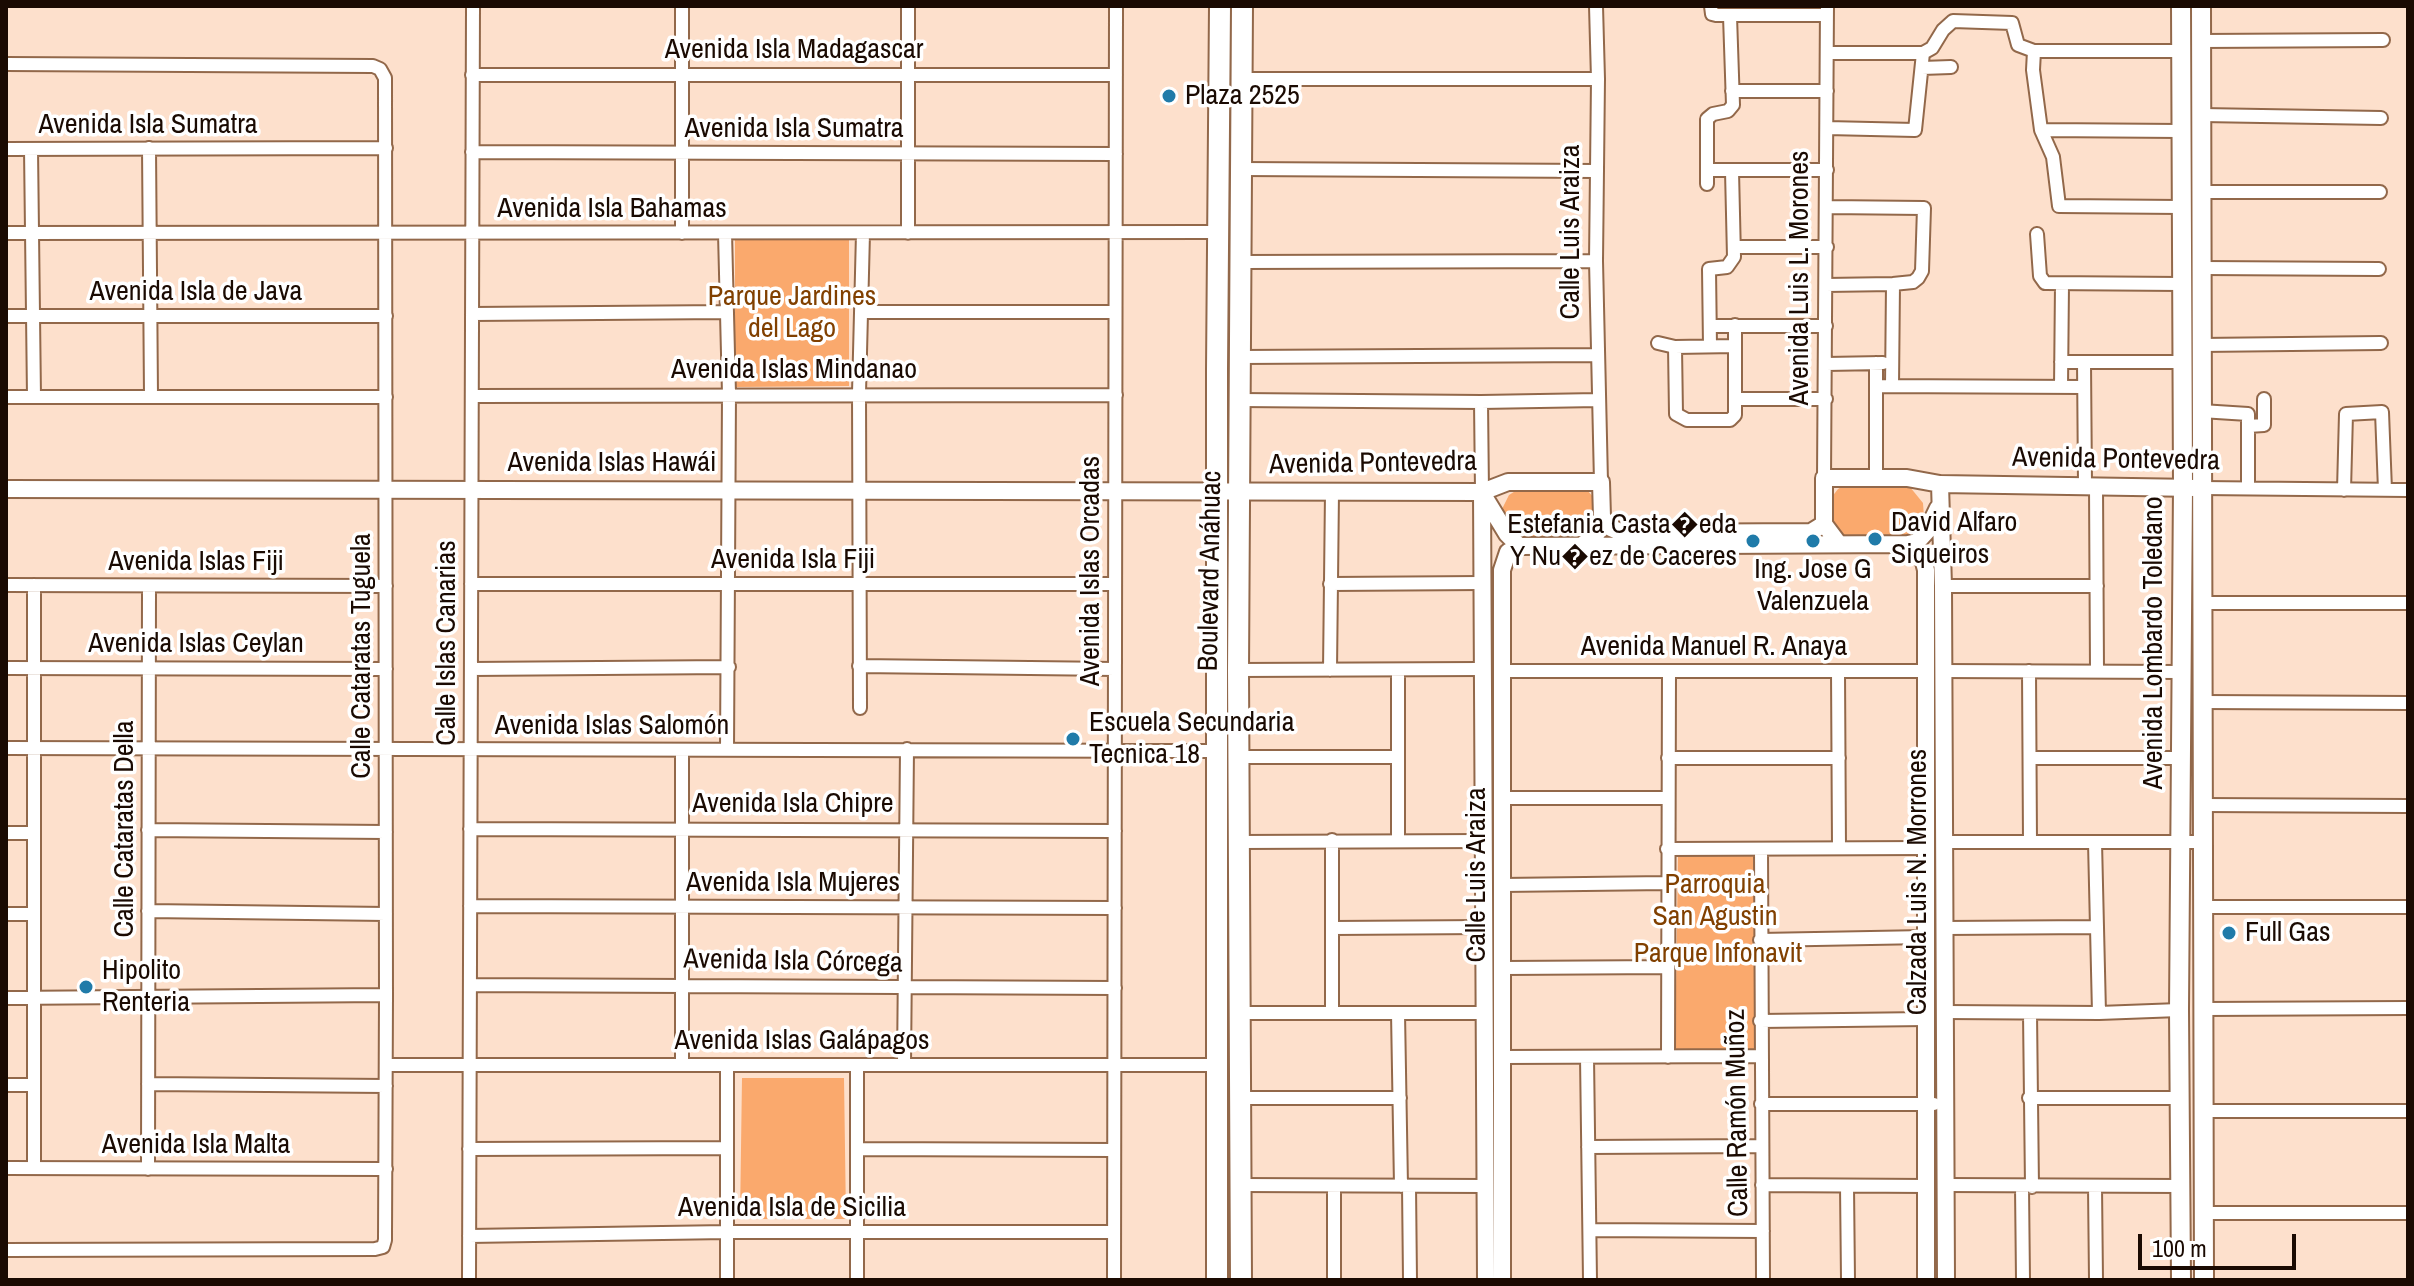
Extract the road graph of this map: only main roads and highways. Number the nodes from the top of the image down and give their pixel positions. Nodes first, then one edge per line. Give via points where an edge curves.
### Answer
1 (1220, 6) edge
2 (1242, 6) edge
3 (2181, 6) edge
4 (2201, 6) edge
5 (2181, 233) junction
6 (2201, 233) junction
7 (2192, 488) junction
8 (1217, 1280) edge
9 (1241, 1280) edge
10 (2181, 1280) edge
11 (2204, 1280) edge

1 - 8 main road, Boulevard Anáhuac
2 - 9 main road, Boulevard Anáhuac
3 - 5 main road, Avenida Lombardo Toledano
4 - 6 main road, Avenida Lombardo Toledano
5 - 6 main road
5 - 7 main road, Avenida Lombardo Toledano via 2182,362
6 - 7 main road, Avenida Lombardo Toledano via 2201,411
7 - 10 main road, Avenida Lombardo Toledano via 2182,672
7 - 11 main road, Avenida Lombardo Toledano via 2202,603

